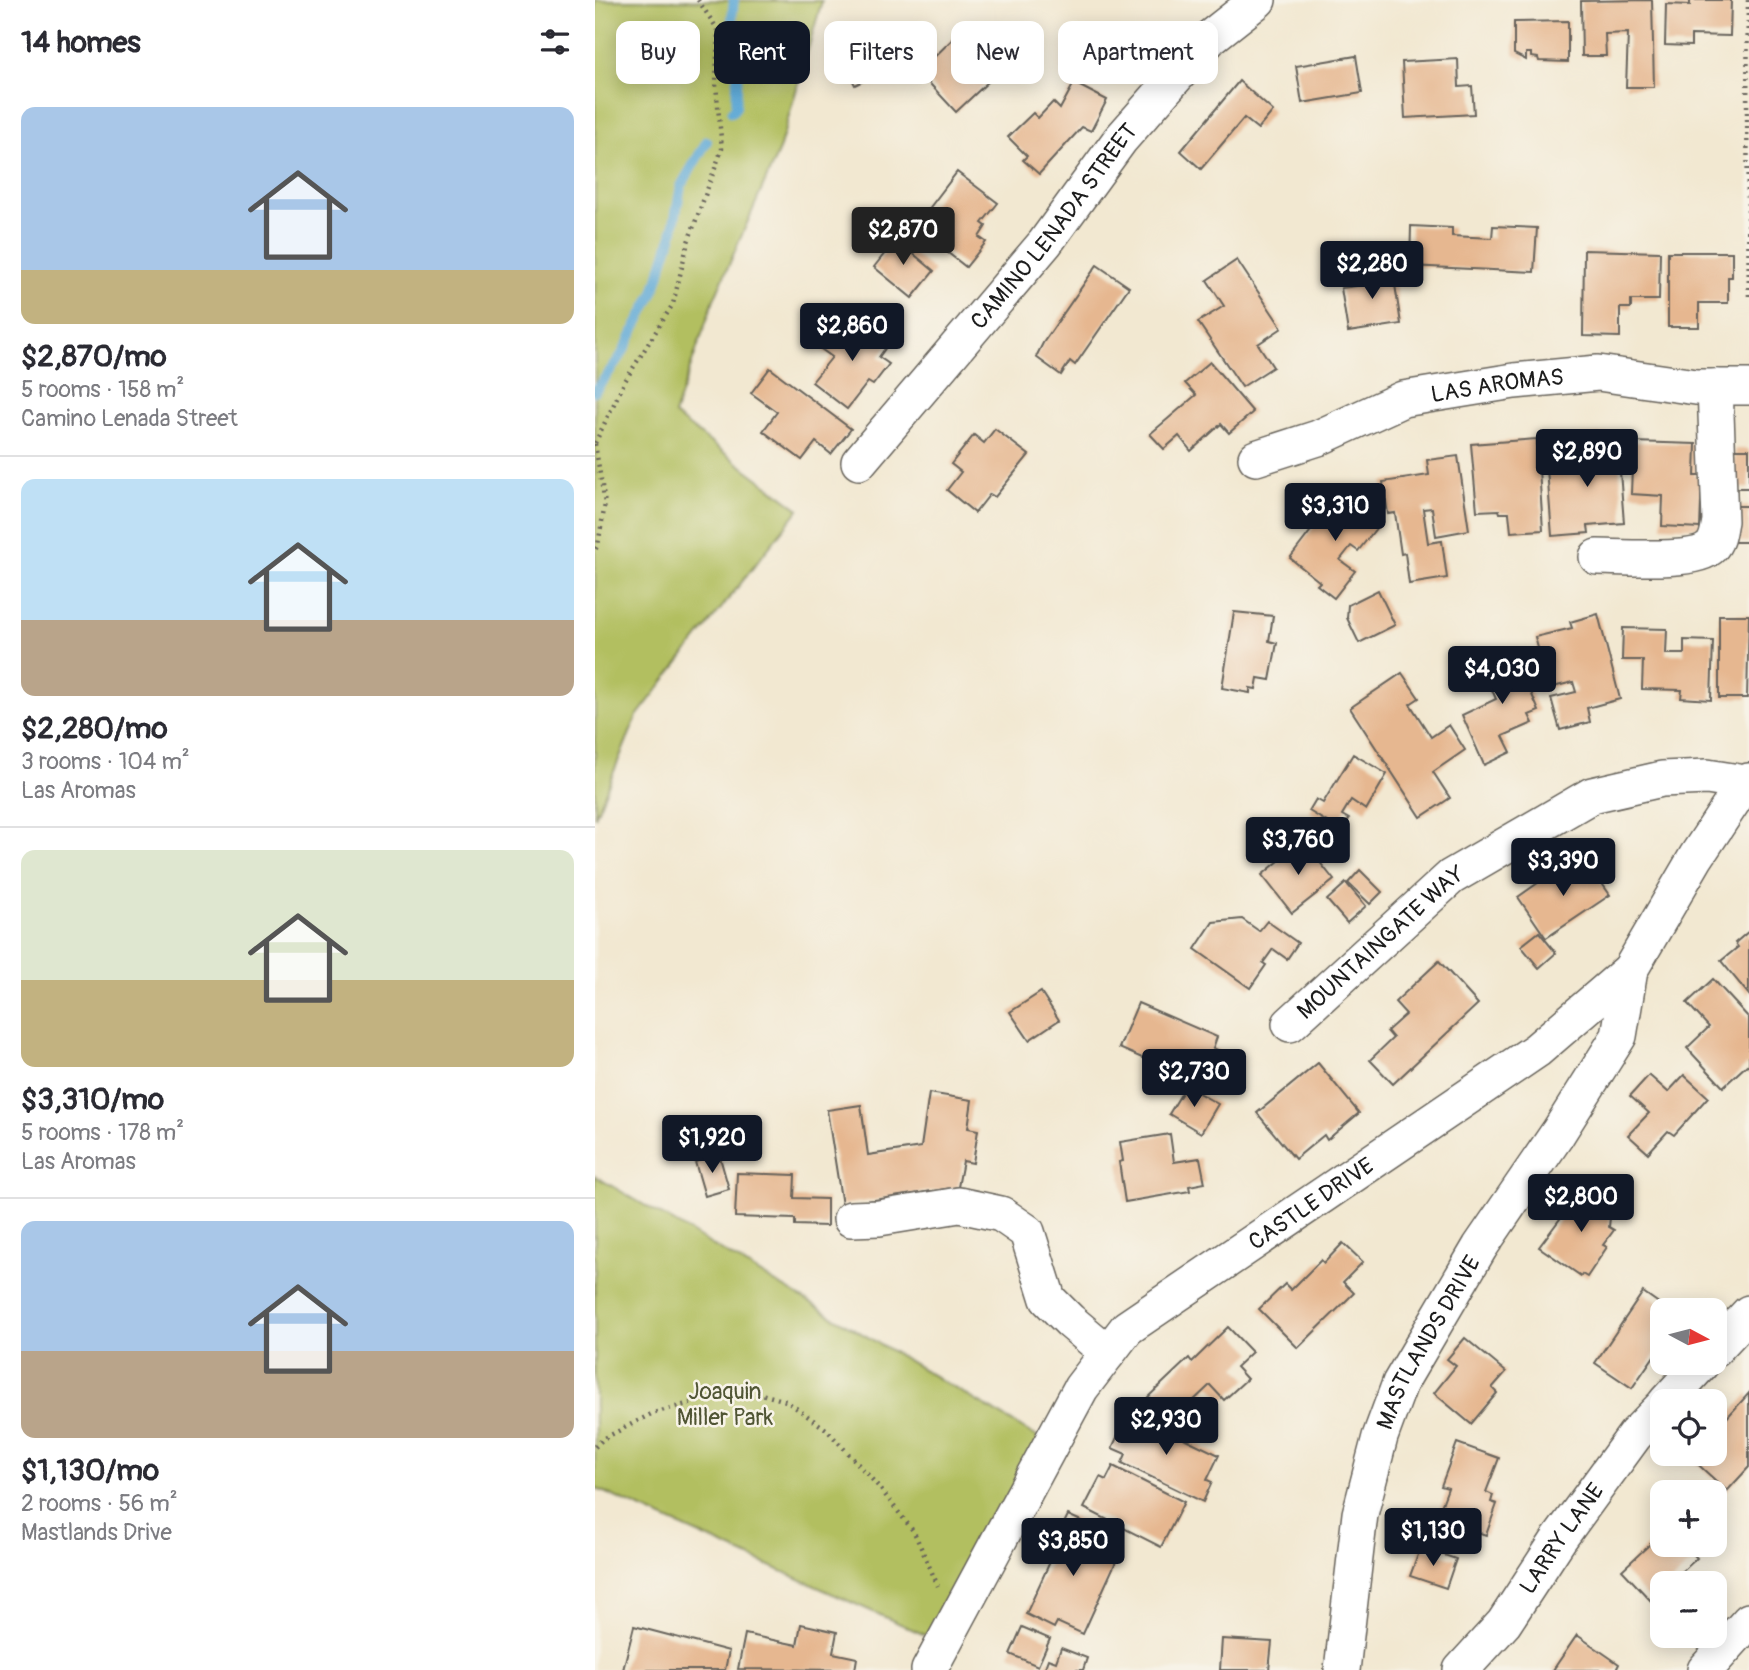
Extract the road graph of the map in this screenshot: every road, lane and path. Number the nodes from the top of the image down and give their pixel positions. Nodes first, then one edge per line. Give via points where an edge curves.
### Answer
1 (698, 0) edge
2 (1258, 0) edge
3 (1748, 0) edge
4 (1749, 301) edge
5 (1715, 387) junction
6 (1749, 387) edge
7 (595, 443) edge
8 (1257, 458) dead end
9 (859, 461) dead end
10 (595, 550) edge
11 (1597, 556) dead end
12 (1747, 782) edge
13 (1630, 970) junction
14 (1290, 1024) dead end
15 (851, 1219) dead end
16 (1749, 1313) edge
17 (1727, 1336) edge
18 (1108, 1353) junction
19 (1690, 1376) edge
20 (1678, 1389) edge
21 (1650, 1419) edge
22 (595, 1447) edge
23 (1749, 1621) edge
24 (955, 1625) junction
25 (929, 1670) edge
26 (1342, 1670) edge
27 (1461, 1670) edge
28 (1705, 1670) edge

1 - 7 path via 718,30 716,85 722,149 688,242 673,304 625,382
2 - 9 street, CAMINO LENADA STREET via 1211,37 1129,130 1045,243
3 - 4 path
5 - 6 street, LAS AROMAS
5 - 8 street, LAS AROMAS via 1598,373 1514,381 1403,399 1318,438
5 - 11 street via 1720,521 1711,547 1679,557
7 - 10 path via 605,504
12 - 13 street, CASTLE DRIVE via 1696,857
12 - 14 street, MOUNTAINGATE WAY via 1707,777 1662,779 1593,795 1451,877
13 - 18 street, CASTLE DRIVE via 1537,1050 1128,1328
13 - 26 street, MASTLANDS DRIVE via 1619,1036 1480,1247 1400,1383 1360,1514
15 - 18 street via 959,1205 1001,1214 1027,1233 1048,1299
16 - 17 street
18 - 24 street, CASTLE DRIVE via 1081,1388
19 - 20 street
21 - 27 street, LARRY LANE via 1559,1539 1504,1623
22 - 24 path via 653,1413 744,1389 786,1401 827,1429 914,1532
23 - 28 street
24 - 25 street, CASTLE DRIVE

